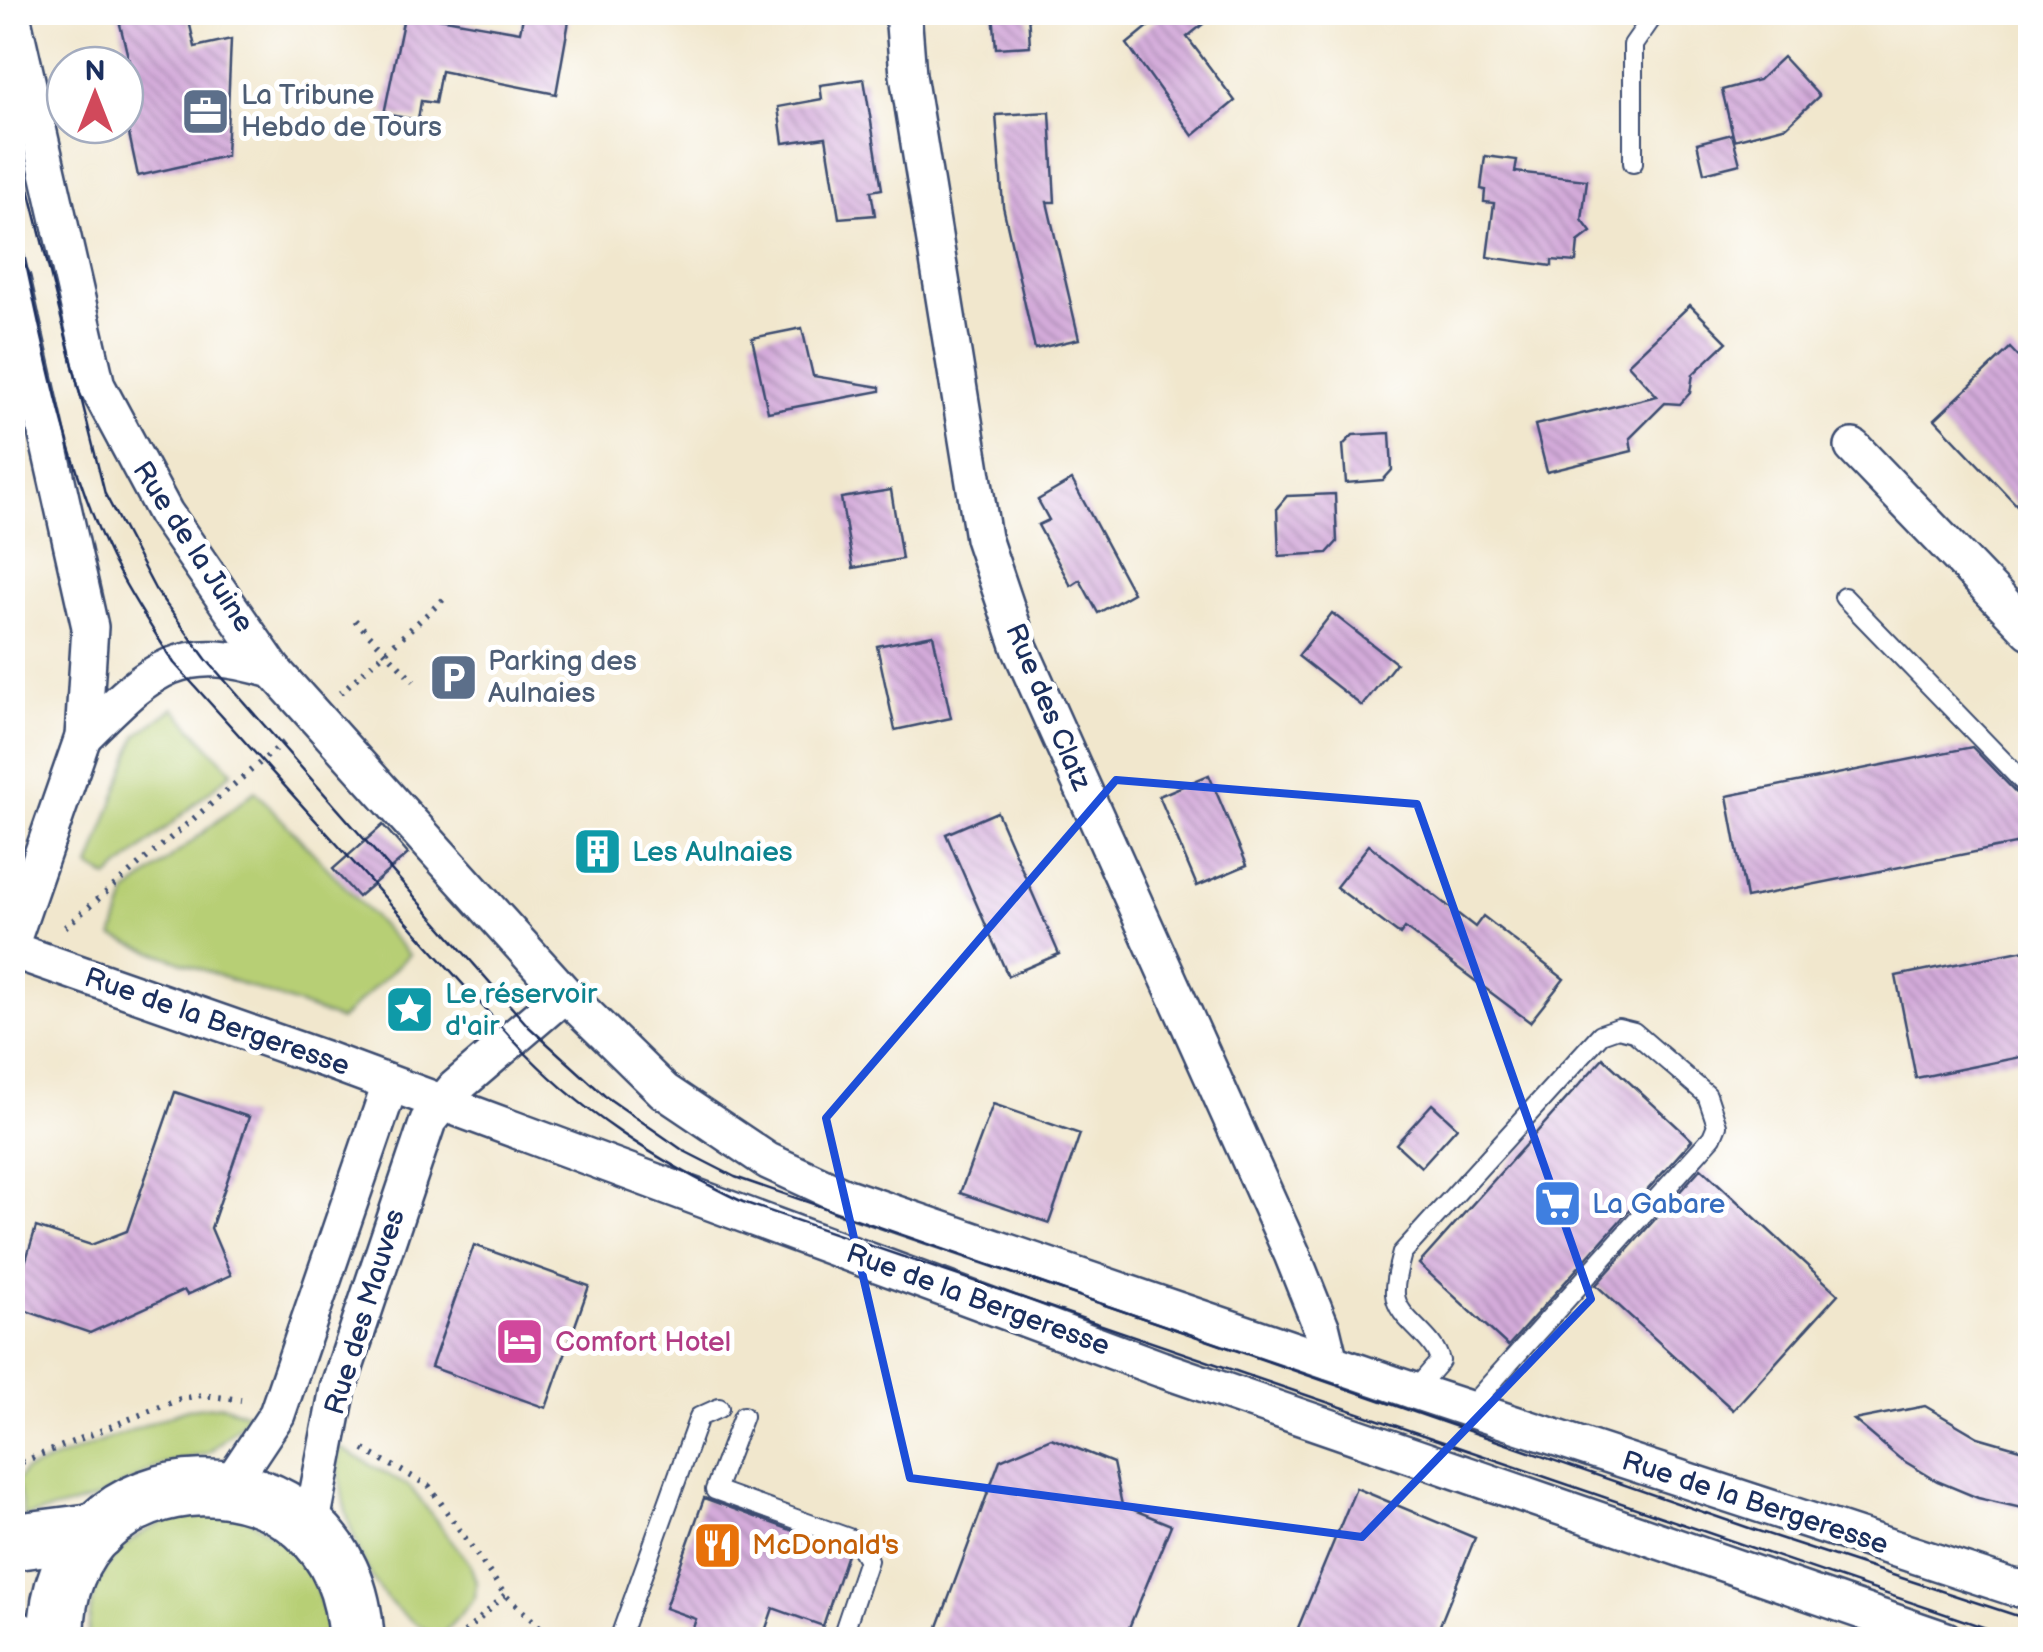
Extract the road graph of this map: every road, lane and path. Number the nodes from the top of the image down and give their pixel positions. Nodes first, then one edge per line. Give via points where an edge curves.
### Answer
1 (903, 12) edge
2 (1656, 12) edge
3 (12, 15) edge
4 (1632, 163) dead end
5 (12, 280) edge
6 (1853, 447) dead end
7 (446, 597) dead end
8 (1844, 598) dead end
9 (355, 620) dead end
10 (2030, 632) edge
11 (384, 652) junction
12 (274, 671) junction
13 (414, 682) dead end
14 (328, 704) dead end
15 (83, 736) junction
16 (292, 736) dead end
17 (2030, 789) edge
18 (15, 936) edge
19 (564, 994) junction
20 (390, 1085) junction
21 (439, 1104) junction
22 (1330, 1362) junction
23 (1414, 1391) junction
24 (719, 1408) dead end
25 (1468, 1409) junction
26 (277, 1414) junction
27 (742, 1416) dead end
28 (327, 1435) junction
29 (12, 1466) edge
30 (229, 1486) junction
31 (311, 1527) junction
32 (97, 1532) junction
33 (12, 1542) edge
34 (2030, 1590) edge
35 (505, 1595) junction
36 (369, 1629) edge
37 (57, 1640) edge
38 (457, 1640) edge
39 (554, 1640) edge
40 (623, 1640) edge
41 (841, 1640) edge
42 (1946, 1640) edge

1 - 22 street, Rue des Clatz via 982,538 1020,648 1292,1254
2 - 4 lane via 1632,45
3 - 12 street, Rue de la Juine via 97,386 165,513
5 - 15 street, Rue de la Juine via 90,627
6 - 10 street
7 - 11 path
8 - 17 lane
9 - 11 path
11 - 13 path
11 - 14 path
12 - 15 street, Rue de la Juine via 234,658 174,663 141,680
12 - 19 street, Rue de la Juine
15 - 18 street, Rue de la Juine
16 - 18 path via 63,928
18 - 20 street, Rue de la Bergeresse
19 - 21 street
19 - 22 street, Rue de la Bergeresse via 664,1091 719,1132 806,1180
20 - 21 street, Rue de la Bergeresse
20 - 26 street, Rue des Mauves
21 - 28 street, Rue des Mauves via 419,1144
21 - 42 street, Rue de la Bergeresse via 1161,1369
22 - 23 street, Rue de la Bergeresse
23 - 25 street, Rue de la Bergeresse
23 - 25 lane via 1440,1362 1436,1348 1398,1305 1402,1253 1601,1034 1634,1032 1707,1095 1717,1125 1712,1137
24 - 40 lane via 699,1416
25 - 34 street, Rue de la Bergeresse
26 - 29 path via 226,1396 180,1399
26 - 30 street, Rue des Mauves
27 - 41 lane via 715,1490 857,1541 868,1560
28 - 31 street, Rue des Mauves
28 - 35 path via 382,1456 429,1486
30 - 31 main road via 273,1500
30 - 32 main road via 157,1493
31 - 36 main road via 340,1564
32 - 33 main road
32 - 37 main road via 70,1571 56,1617
35 - 38 path
35 - 39 path

